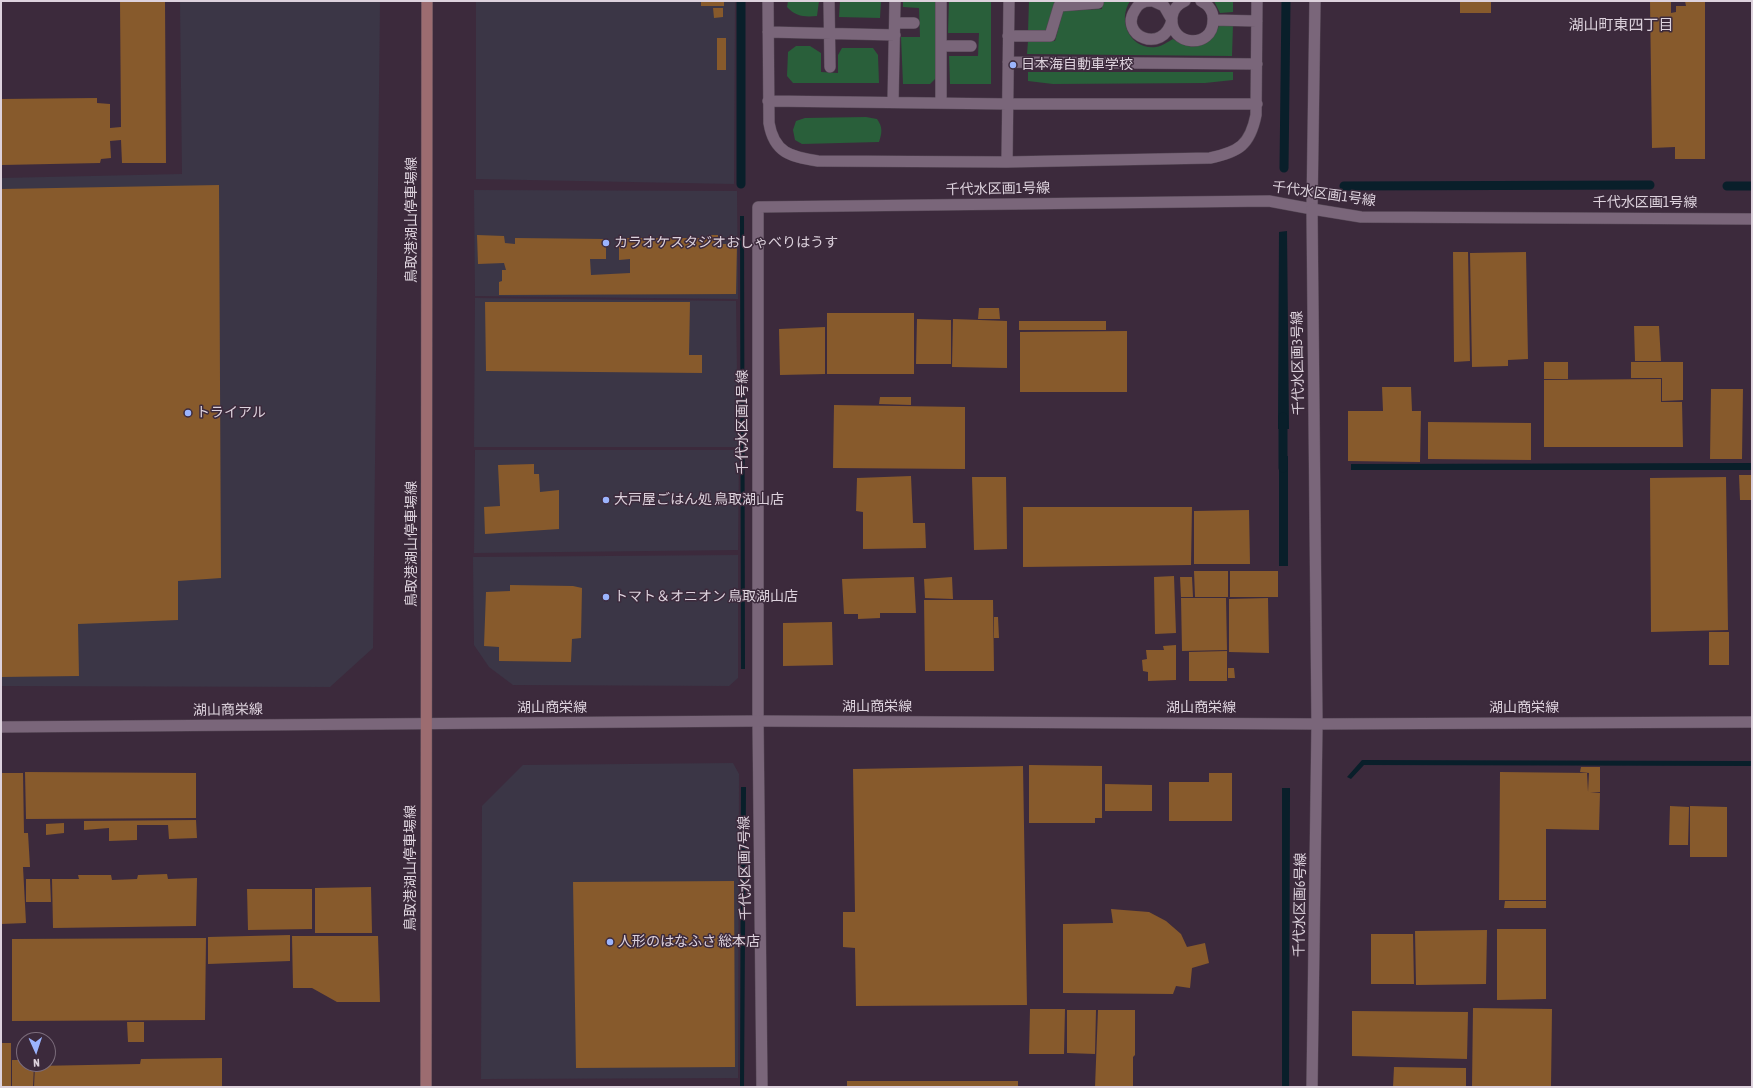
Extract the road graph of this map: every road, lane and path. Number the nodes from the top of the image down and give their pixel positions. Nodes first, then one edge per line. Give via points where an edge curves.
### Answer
1 (427, 1) edge
2 (768, 1) edge
3 (829, 1) edge
4 (895, 1) edge
5 (941, 1) edge
6 (1009, 1) edge
7 (1098, 1) edge
8 (1152, 1) edge
9 (1185, 1) edge
10 (1201, 1) edge
11 (1257, 1) edge
12 (1315, 1) edge
13 (1172, 20) junction
14 (1213, 20) junction
15 (1257, 21) junction
16 (895, 23) junction
17 (914, 23) dead end
18 (768, 32) junction
19 (829, 34) junction
20 (895, 35) junction
21 (1008, 36) junction
22 (941, 46) junction
23 (971, 46) dead end
24 (1008, 62) junction
25 (1257, 64) junction
26 (830, 67) dead end
27 (768, 101) junction
28 (893, 102) junction
29 (941, 103) junction
30 (1008, 104) junction
31 (1256, 104) junction
32 (1007, 162) junction
33 (1312, 209) junction
34 (1752, 219) edge
35 (758, 722) junction
36 (1752, 722) edge
37 (426, 724) junction
38 (1317, 724) junction
39 (1, 727) edge
40 (426, 1087) edge
41 (762, 1087) edge
42 (1312, 1087) edge

1 - 37 main road, 鳥取港湖山停車場線
2 - 18 street
3 - 19 street
4 - 16 street
5 - 22 street
6 - 21 street
7 - 21 street via 1059,6 1050,36
8 - 13 street via 1164,6
8 - 13 street via 1141,4 1132,14 1132,26 1140,36 1146,39 1158,38 1168,30
9 - 13 street via 1175,8
10 - 14 street via 1211,9
11 - 15 street
12 - 33 street, 千代水区画3号線
13 - 14 street via 1172,27 1181,38 1195,41 1207,35
14 - 15 street
15 - 25 street
16 - 17 street
16 - 20 street
18 - 19 street
18 - 27 street
19 - 20 street
19 - 26 street
20 - 28 street
21 - 24 street
22 - 23 street
22 - 29 street
24 - 25 street
24 - 30 street
25 - 31 street
27 - 28 street
27 - 32 street via 771,135 786,153 800,158 818,161
28 - 29 street
29 - 30 street
30 - 31 street
30 - 32 street
31 - 32 street via 1254,126 1242,146 1230,154 1210,158
33 - 34 street, 千代水区画1号線 via 1361,217
33 - 35 street, 千代水区画1号線 via 1269,201 758,207
33 - 38 street, 千代水区画3号線
35 - 37 street, 湖山商栄線
35 - 38 street, 湖山商栄線
35 - 41 street, 千代水区画7号線
36 - 38 street, 湖山商栄線
37 - 39 street, 湖山商栄線
37 - 40 main road, 鳥取港湖山停車場線
38 - 42 street, 千代水区画6号線

